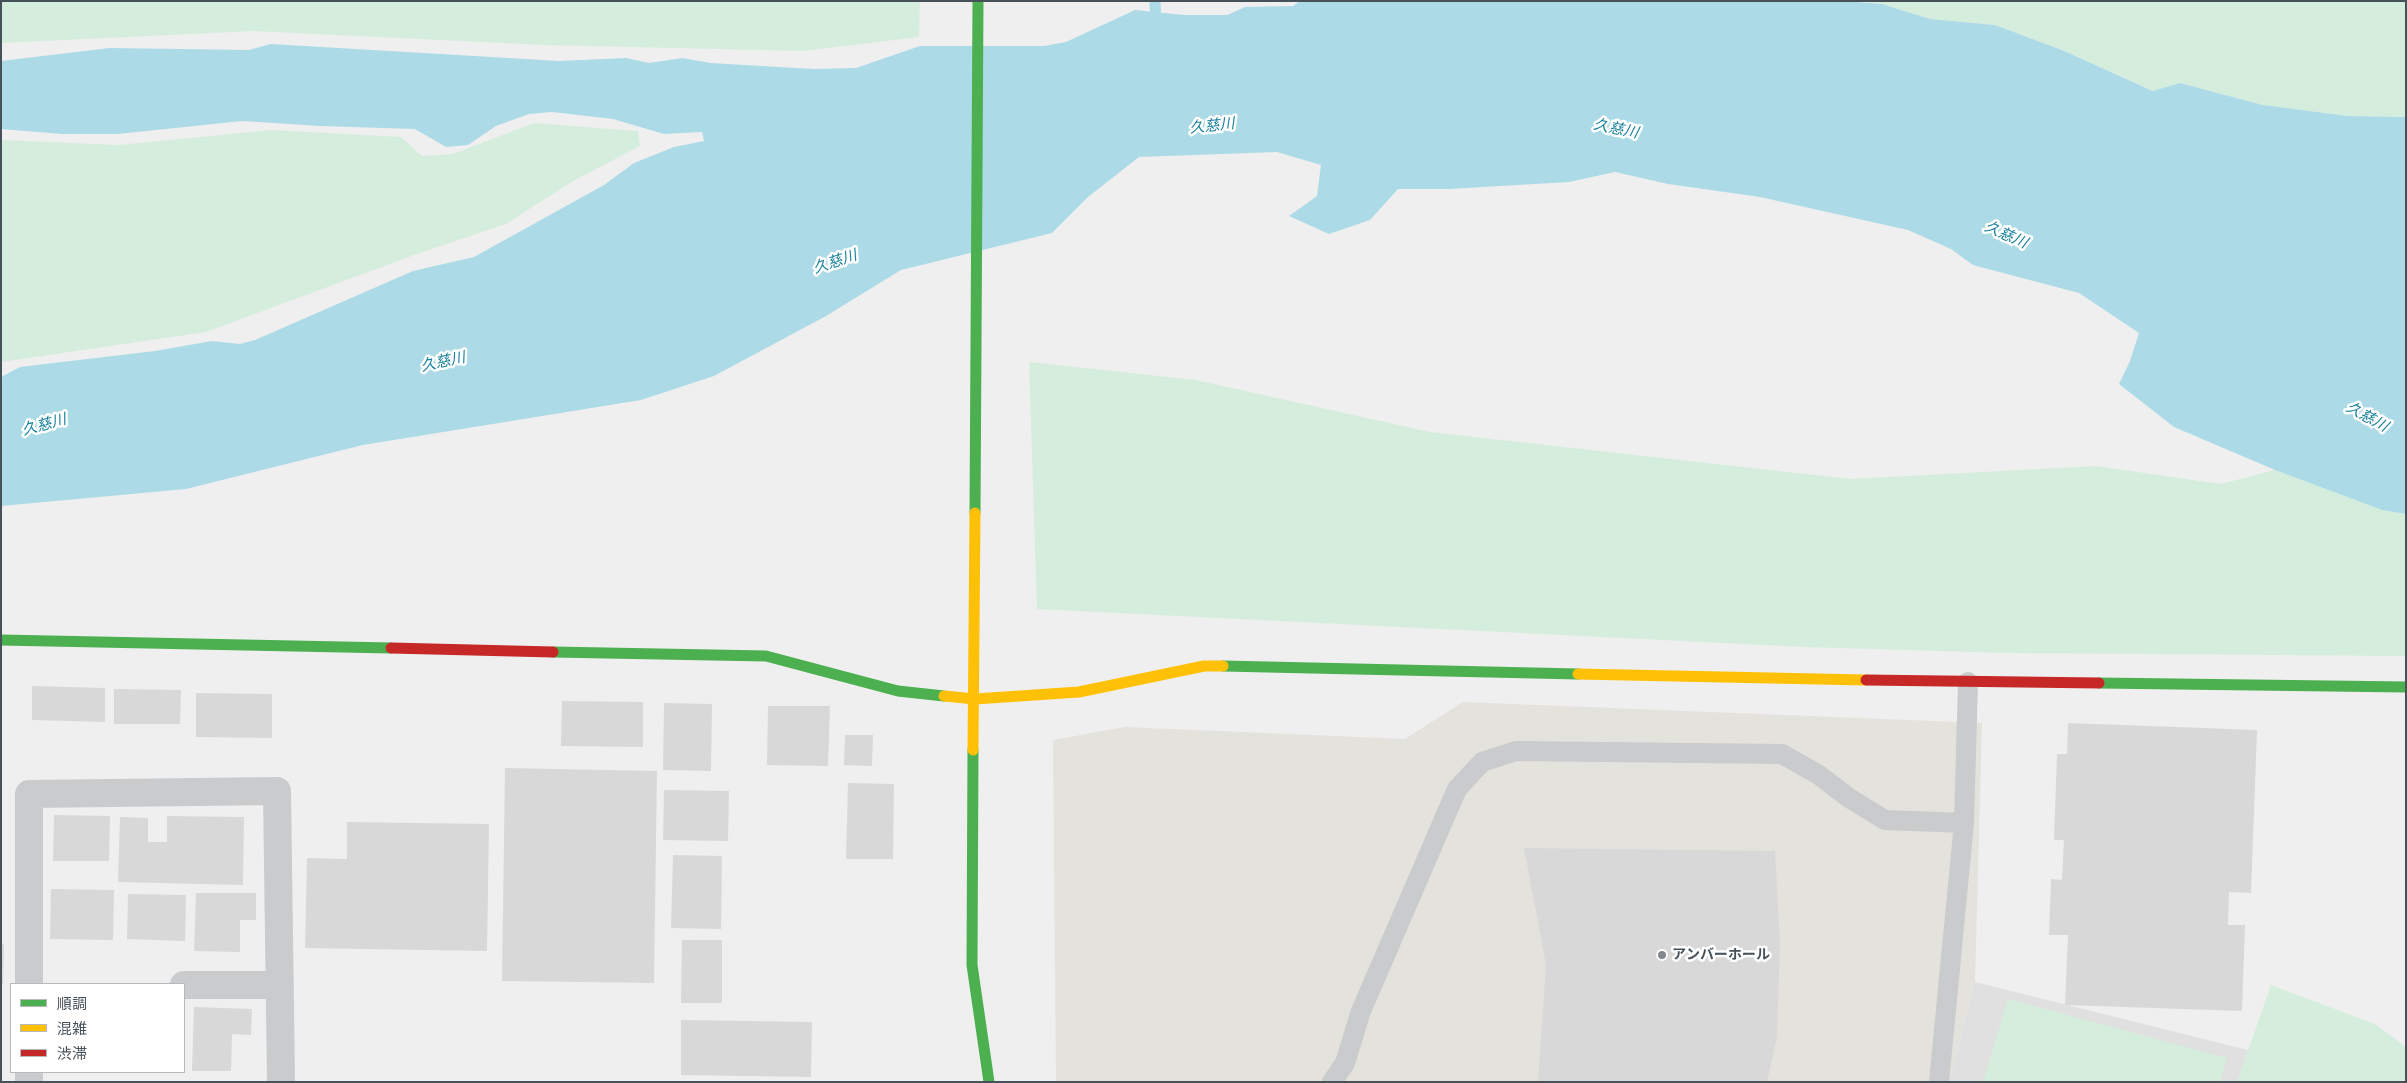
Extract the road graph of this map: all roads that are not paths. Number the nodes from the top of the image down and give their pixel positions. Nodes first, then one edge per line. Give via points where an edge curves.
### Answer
1 (978, 1) edge
2 (1, 640) edge
3 (1968, 682) junction
4 (2406, 687) edge
5 (975, 700) junction
6 (1964, 823) junction
7 (29, 983) edge
8 (185, 985) edge
9 (280, 985) junction
10 (282, 1082) edge
11 (989, 1082) edge
12 (1332, 1082) edge
13 (1939, 1082) edge

1 - 5 street
2 - 5 street via 766,656 898,691
3 - 4 street
3 - 5 street via 1204,666 1079,692
3 - 6 lane
5 - 11 street via 972,966
6 - 12 lane via 1885,820 1782,754 1516,752 1482,762 1457,789 1362,1011 1345,1062
6 - 13 lane
7 - 9 street via 30,794 277,791
8 - 9 street
9 - 10 street

